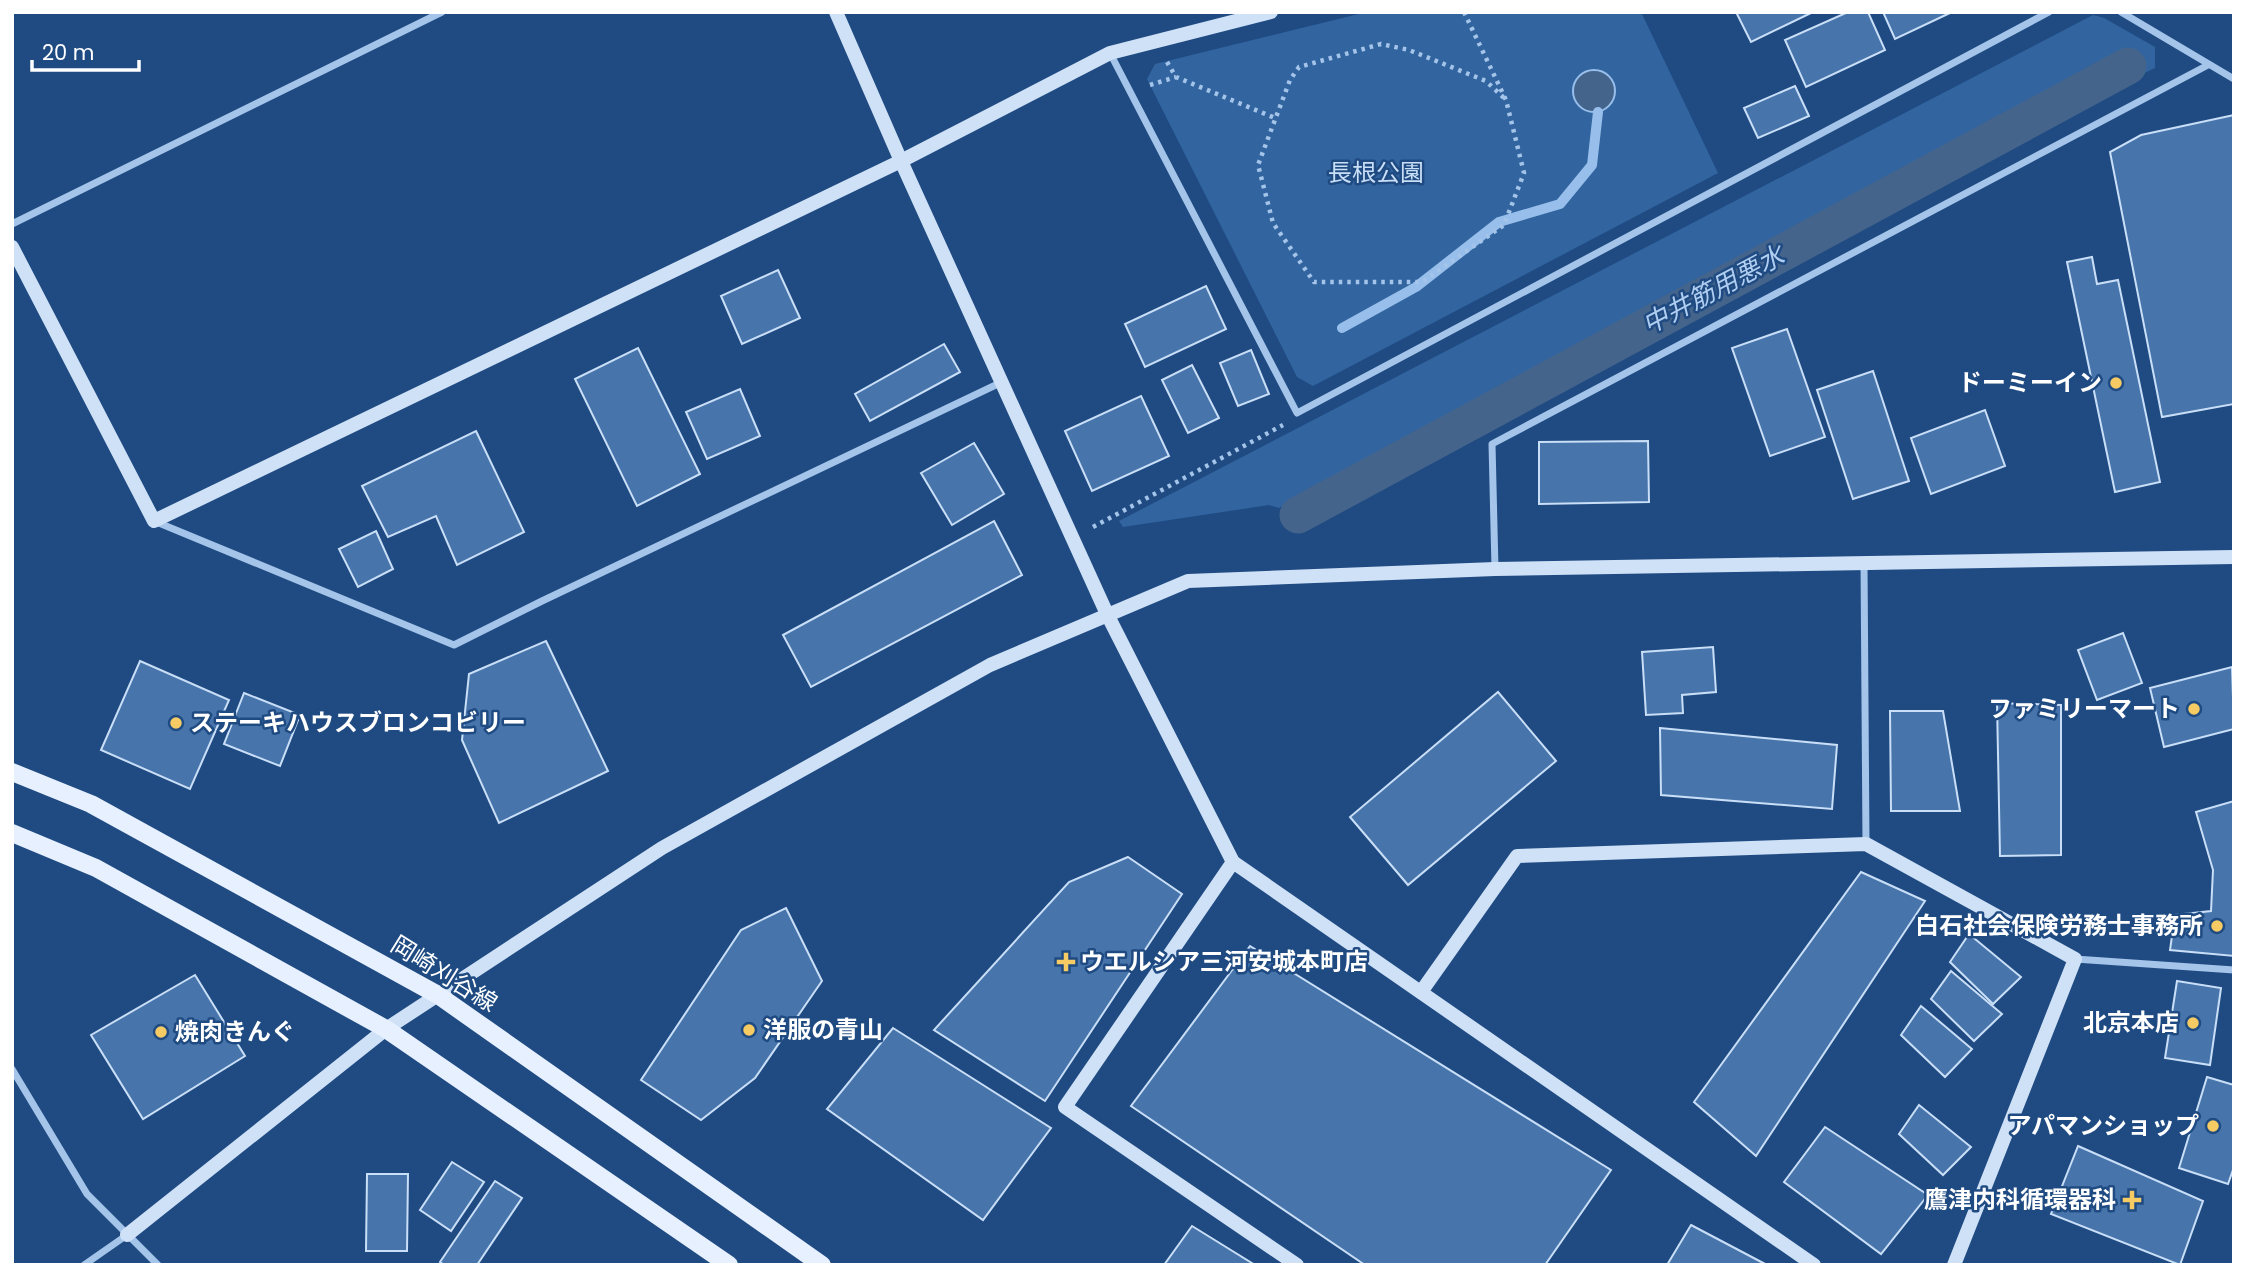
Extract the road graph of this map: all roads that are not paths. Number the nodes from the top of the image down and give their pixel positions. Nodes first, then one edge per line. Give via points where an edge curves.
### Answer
1 (442, 12) edge
2 (836, 12) edge
3 (1271, 12) edge
4 (2049, 12) edge
5 (2121, 12) edge
6 (1110, 53) junction
7 (2208, 65) junction
8 (2234, 79) edge
9 (901, 161) junction
10 (12, 224) edge
11 (12, 247) edge
12 (1003, 382) junction
13 (154, 521) junction
14 (2234, 557) edge
15 (1864, 562) junction
16 (1495, 569) junction
17 (1107, 614) junction
18 (12, 772) edge
19 (12, 833) edge
20 (1866, 844) junction
21 (1234, 862) junction
22 (2075, 959) junction
23 (2234, 970) edge
24 (1421, 992) junction
25 (438, 995) junction
26 (387, 1029) junction
27 (12, 1069) edge
28 (127, 1235) junction
29 (83, 1265) edge
30 (158, 1265) edge
31 (729, 1265) edge
32 (822, 1265) edge
33 (1297, 1265) edge
34 (1814, 1265) edge
35 (1954, 1265) edge

1 - 10 street
2 - 9 street
3 - 6 street
4 - 6 street via 1297,413
5 - 7 street
6 - 9 street
7 - 8 street
7 - 16 street via 1492,444
9 - 12 street
9 - 13 street
11 - 13 street
12 - 13 street via 454,645
12 - 17 street
14 - 15 street
15 - 16 street
15 - 20 street
16 - 17 street via 1188,581
17 - 21 street
17 - 25 street via 990,665 662,848
18 - 25 main road, 岡崎刈谷線 via 91,804
19 - 26 main road via 96,868
20 - 22 street
20 - 24 street via 1517,856
21 - 24 street
21 - 33 street via 1065,1107
22 - 23 street
22 - 35 street
24 - 34 street
25 - 26 street
25 - 32 main road, 岡崎刈谷線
26 - 28 street
26 - 31 main road
27 - 28 street via 87,1194
28 - 29 street
28 - 30 street

